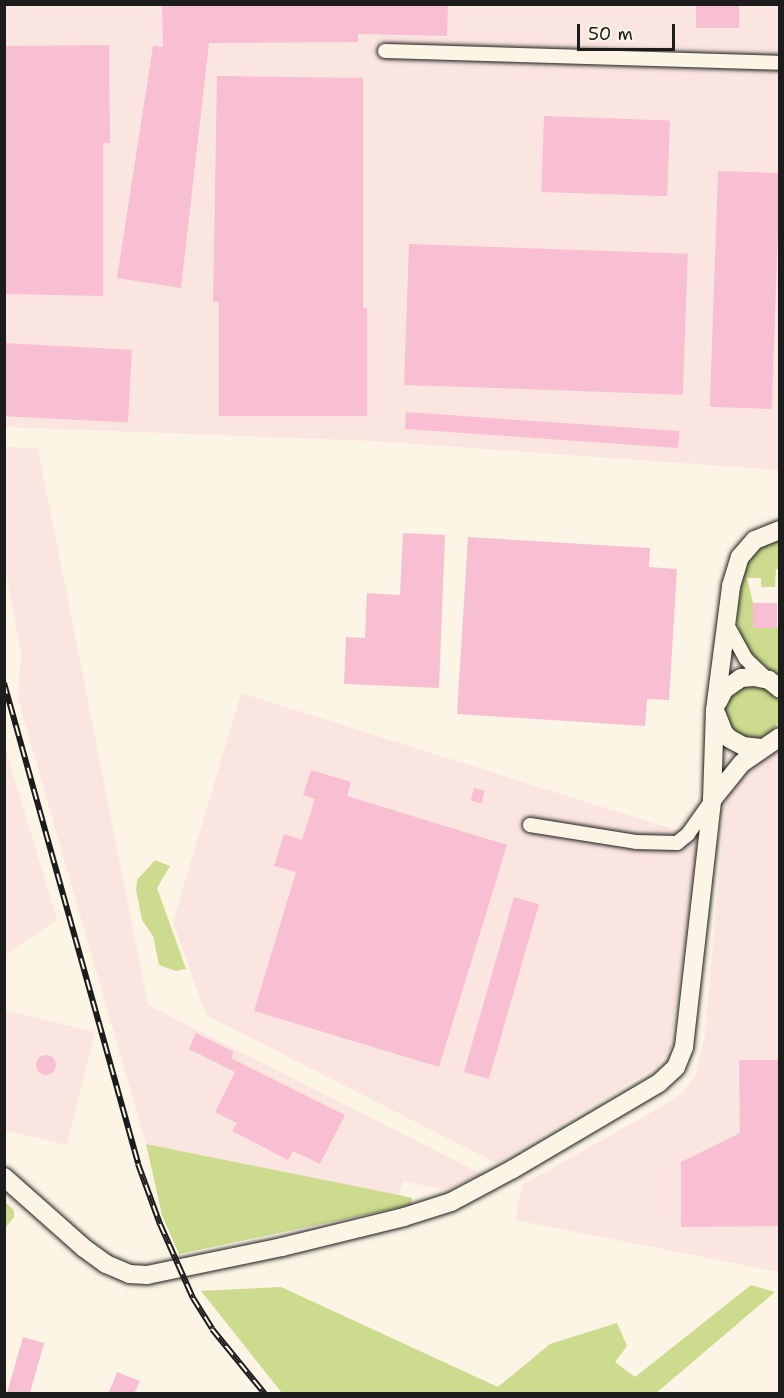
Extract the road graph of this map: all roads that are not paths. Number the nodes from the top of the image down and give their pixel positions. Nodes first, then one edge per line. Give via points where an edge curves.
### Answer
1 (385, 51) dead end
2 (780, 63) edge
3 (780, 530) edge
4 (726, 623) junction
5 (774, 685) edge
6 (716, 707) junction
7 (774, 739) edge
8 (712, 800) junction
9 (530, 825) dead end
10 (4, 1177) edge

1 - 2 street
3 - 4 street via 754,540 740,557
4 - 5 street via 746,659
4 - 6 street
5 - 6 street via 754,677 741,678 724,690
6 - 7 street via 724,733 730,739 743,746
6 - 8 street
7 - 8 street via 742,763
8 - 9 street via 677,843 636,842
8 - 10 street via 684,1047 676,1067 659,1083 457,1199 361,1228 147,1275 129,1274 106,1264

